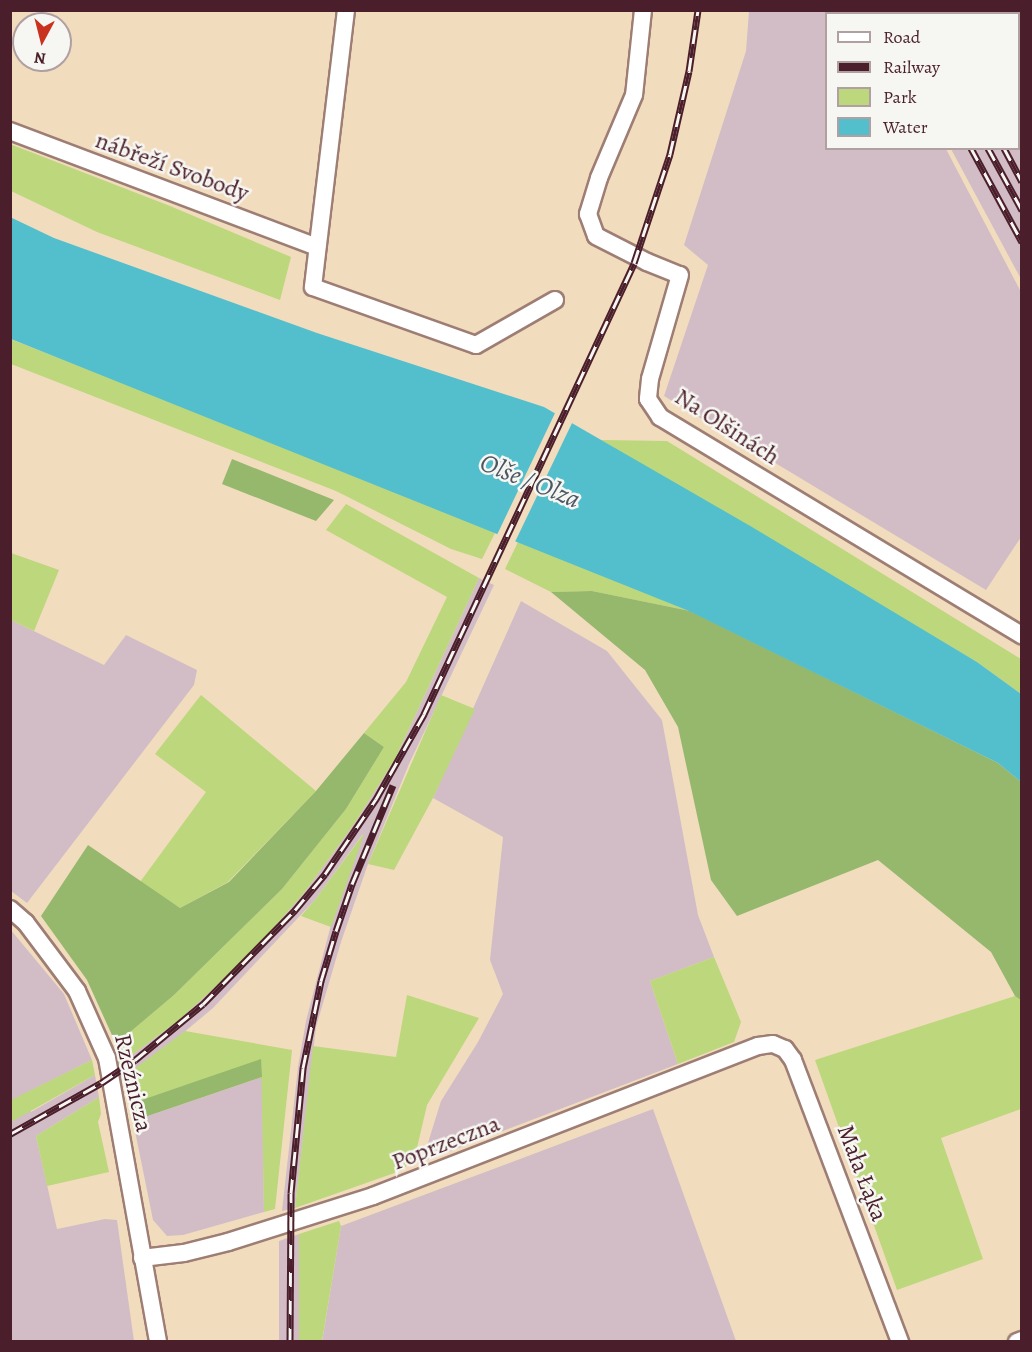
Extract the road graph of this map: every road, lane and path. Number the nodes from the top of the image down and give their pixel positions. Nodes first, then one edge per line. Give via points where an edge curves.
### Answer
1 (346, 10) edge
2 (643, 10) edge
3 (10, 131) edge
4 (317, 247) junction
5 (555, 300) dead end
6 (1022, 635) edge
7 (10, 909) edge
8 (758, 1046) joint
9 (142, 1258) junction
10 (158, 1341) edge
11 (900, 1341) edge

1 - 4 street
2 - 6 street, Na Olšinách via 634,95 588,214 596,236 680,275 650,379 648,399 660,417
3 - 4 street, nábřeží Svobody
4 - 5 street via 313,287 476,345
7 - 9 street, Rzeźnicza via 26,923 77,991 99,1036 111,1076
8 - 9 street, Poprzeczna via 410,1184 228,1242
8 - 11 street, Mała Łąka via 772,1044 785,1049 793,1060
9 - 10 street, Rzeźnicza

